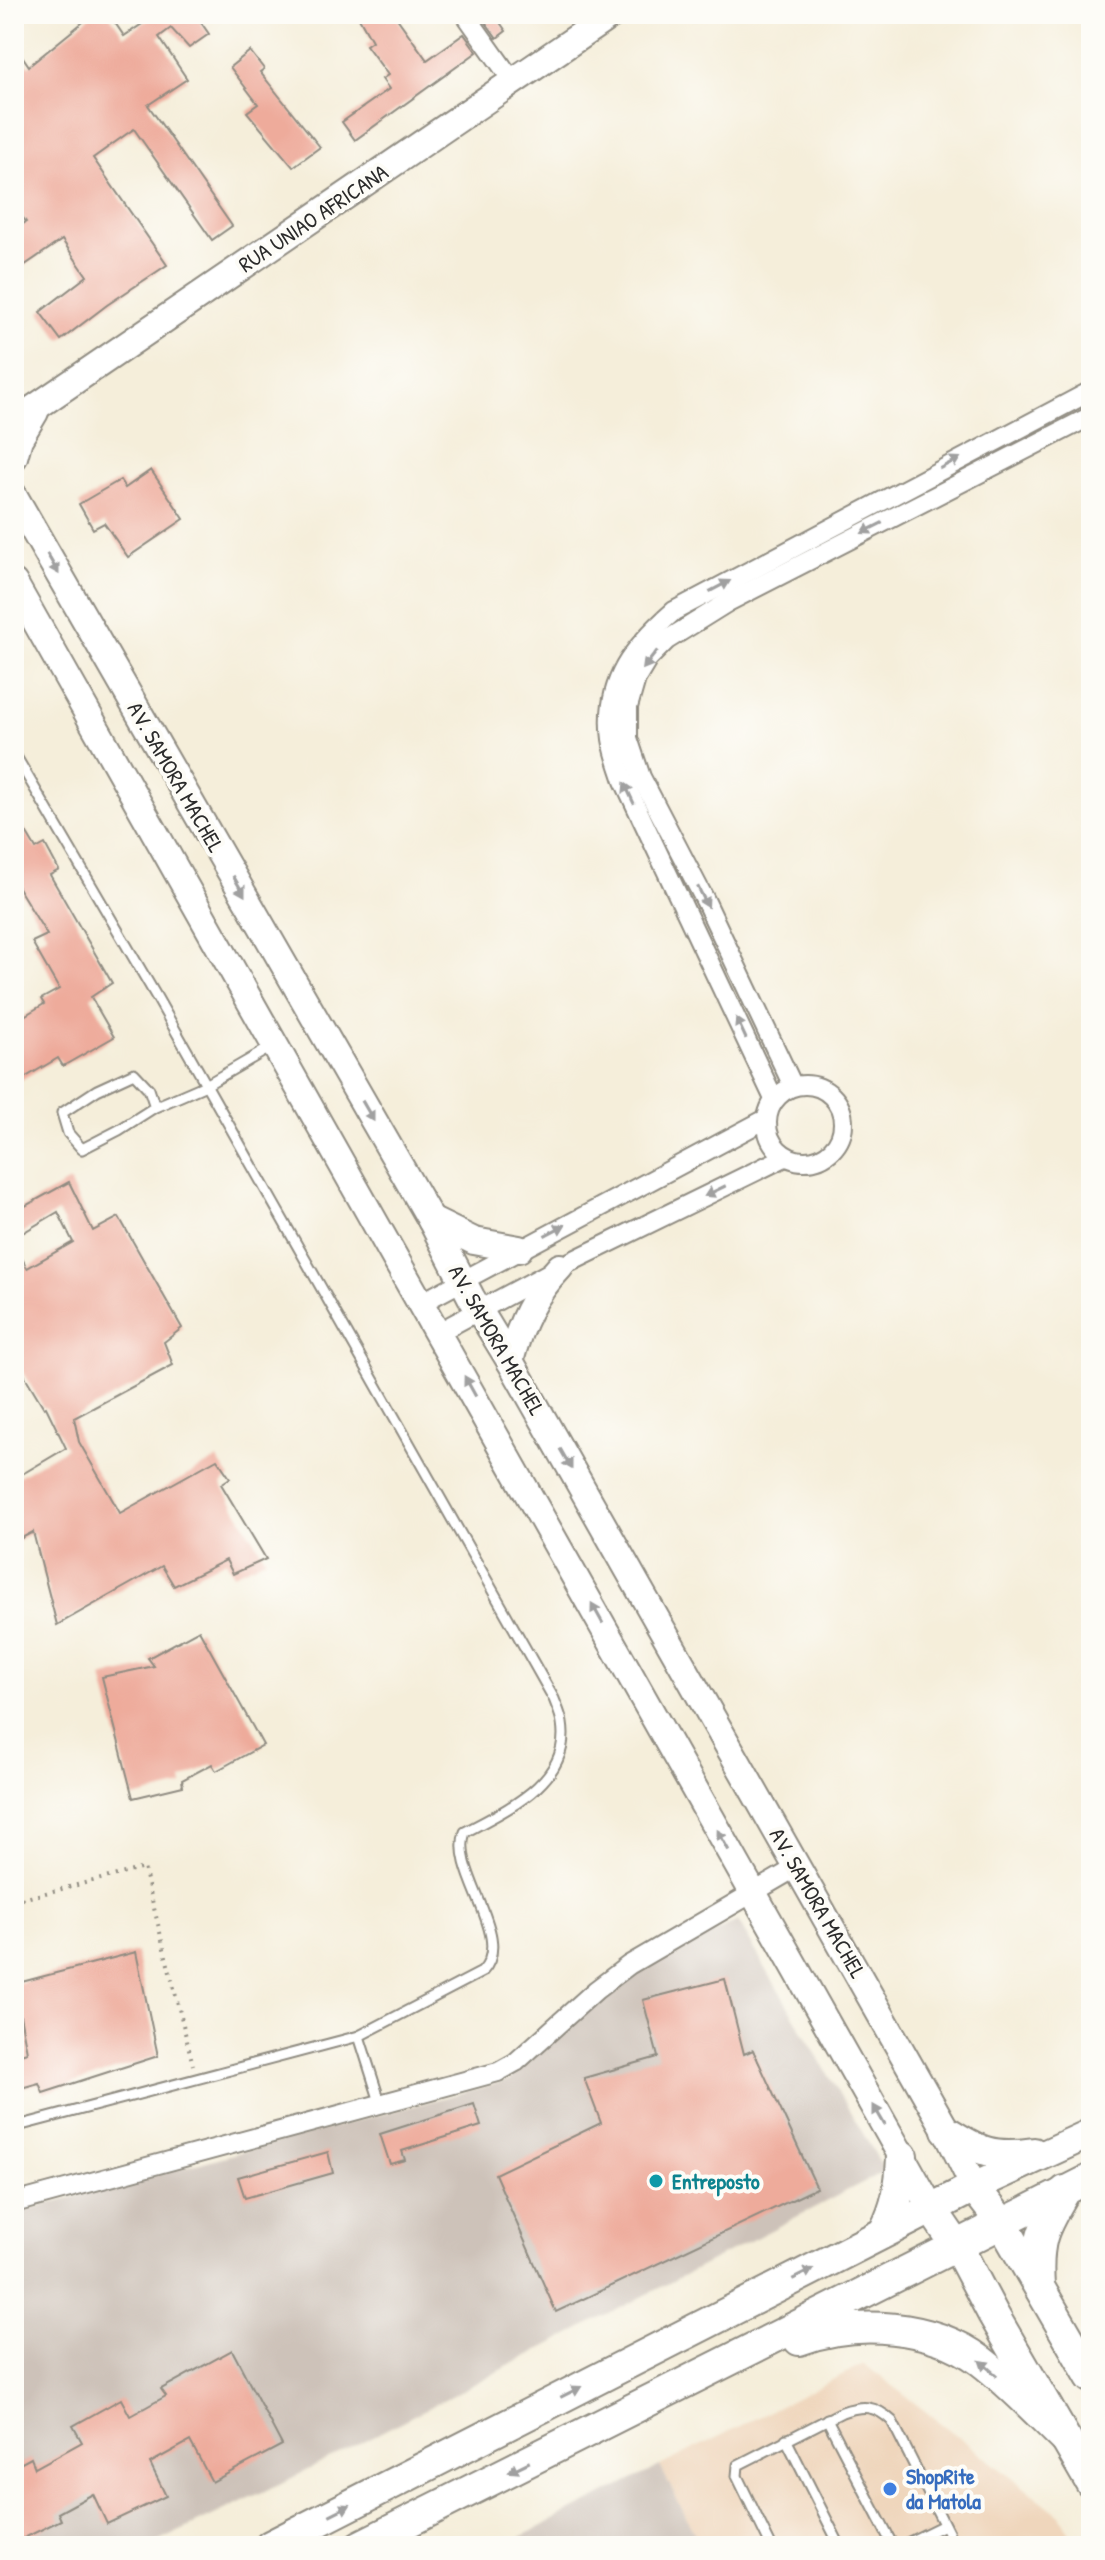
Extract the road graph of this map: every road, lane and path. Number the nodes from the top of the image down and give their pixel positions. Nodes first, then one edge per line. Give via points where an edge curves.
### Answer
1 (465, 14) edge
2 (612, 14) edge
3 (514, 83) junction
4 (1091, 391) edge
5 (41, 402) junction
6 (1091, 416) edge
7 (14, 422) edge
8 (14, 457) edge
9 (14, 496) edge
10 (14, 583) edge
11 (14, 753) edge
12 (275, 1044) junction
13 (206, 1085) junction
14 (793, 1086) junction
15 (774, 1099) junction
16 (155, 1107) junction
17 (766, 1119) junction
18 (785, 1157) junction
19 (431, 1220) junction
20 (519, 1249) junction
21 (560, 1267) junction
22 (462, 1282) junction
23 (421, 1303) junction
24 (480, 1312) junction
25 (439, 1332) junction
26 (510, 1361) junction
27 (797, 1867) junction
28 (753, 1893) junction
29 (14, 1901) edge
30 (359, 2036) junction
31 (196, 2079) junction
32 (381, 2105) junction
33 (14, 2127) edge
34 (946, 2130) junction
35 (1091, 2133) edge
36 (1056, 2148) junction
37 (902, 2156) junction
38 (1078, 2184) edge
39 (974, 2187) junction
40 (14, 2203) edge
41 (931, 2208) junction
42 (1002, 2223) junction
43 (884, 2232) junction
44 (957, 2246) junction
45 (1039, 2287) junction
46 (1091, 2377) edge
47 (689, 2382) junction
48 (827, 2419) junction
49 (786, 2439) junction
50 (1066, 2440) junction
51 (1091, 2483) edge
52 (944, 2525) junction
53 (270, 2546) edge
54 (360, 2546) edge
55 (771, 2546) edge
56 (840, 2546) edge
57 (893, 2546) edge
58 (901, 2546) edge
59 (955, 2546) edge

1 - 3 street
2 - 3 main road, RUA UNIAO AFRICANA
3 - 5 main road, RUA UNIAO AFRICANA
15 -> 4 street via 624,781 612,738 613,698 623,667 674,611
5 - 7 main road, RUA UNIAO AFRICANA
5 - 8 main road
6 -> 14 street via 728,602 667,640 636,679 628,707 628,738 641,777
9 -> 19 main road, AV. SAMORA MACHEL
10 - 12 main road, AV. SAMORA MACHEL
11 - 13 lane
12 - 13 lane
12 - 23 main road, AV. SAMORA MACHEL
13 - 16 lane
13 - 30 lane via 554,1699 563,1726 559,1758 545,1780 463,1837 493,1941 488,1965
14 - 15 street
14 - 18 street via 815,1085 834,1096 844,1116 842,1138 828,1156 807,1163
15 - 17 street
16 - 16 lane via 82,1149 68,1133 62,1113 134,1073 149,1089
17 - 18 street via 770,1141
20 -> 17 street
18 -> 21 street
19 - 20 main road via 474,1241
19 - 22 main road, AV. SAMORA MACHEL
20 - 22 street
21 - 24 street
21 - 26 main road via 529,1307
22 - 23 street
22 - 24 main road, AV. SAMORA MACHEL
23 - 25 main road, AV. SAMORA MACHEL
24 - 25 street
24 - 26 main road, AV. SAMORA MACHEL
28 -> 25 main road, AV. SAMORA MACHEL
26 -> 27 main road, AV. SAMORA MACHEL
27 - 28 street
27 - 34 main road, AV. SAMORA MACHEL
28 - 32 street via 629,1965 507,2067
37 -> 28 main road, AV. SAMORA MACHEL
29 - 31 path via 144,1868
30 - 31 lane
30 - 32 lane
31 - 33 lane
32 - 40 street
34 - 36 main road via 991,2155
34 - 39 main road, AV. SAMORA MACHEL
35 - 36 main road
36 - 39 main road
37 - 41 main road, AV. SAMORA MACHEL
37 - 43 highway via 899,2196
38 - 42 main road
38 - 45 highway via 1041,2236
39 - 41 highway
39 - 42 highway
41 - 43 highway
41 - 44 highway
42 - 44 highway
42 - 45 highway
53 -> 43 highway
44 - 47 highway
44 - 50 highway
45 - 46 highway
50 -> 47 highway via 980,2360 922,2334 892,2329 864,2327 811,2335
47 -> 54 highway
48 - 49 lane
48 - 52 lane via 860,2406 878,2408 892,2421
48 - 57 lane
49 - 55 lane via 738,2465 737,2476
49 - 56 lane
50 - 51 highway
52 - 58 lane
52 - 59 lane

